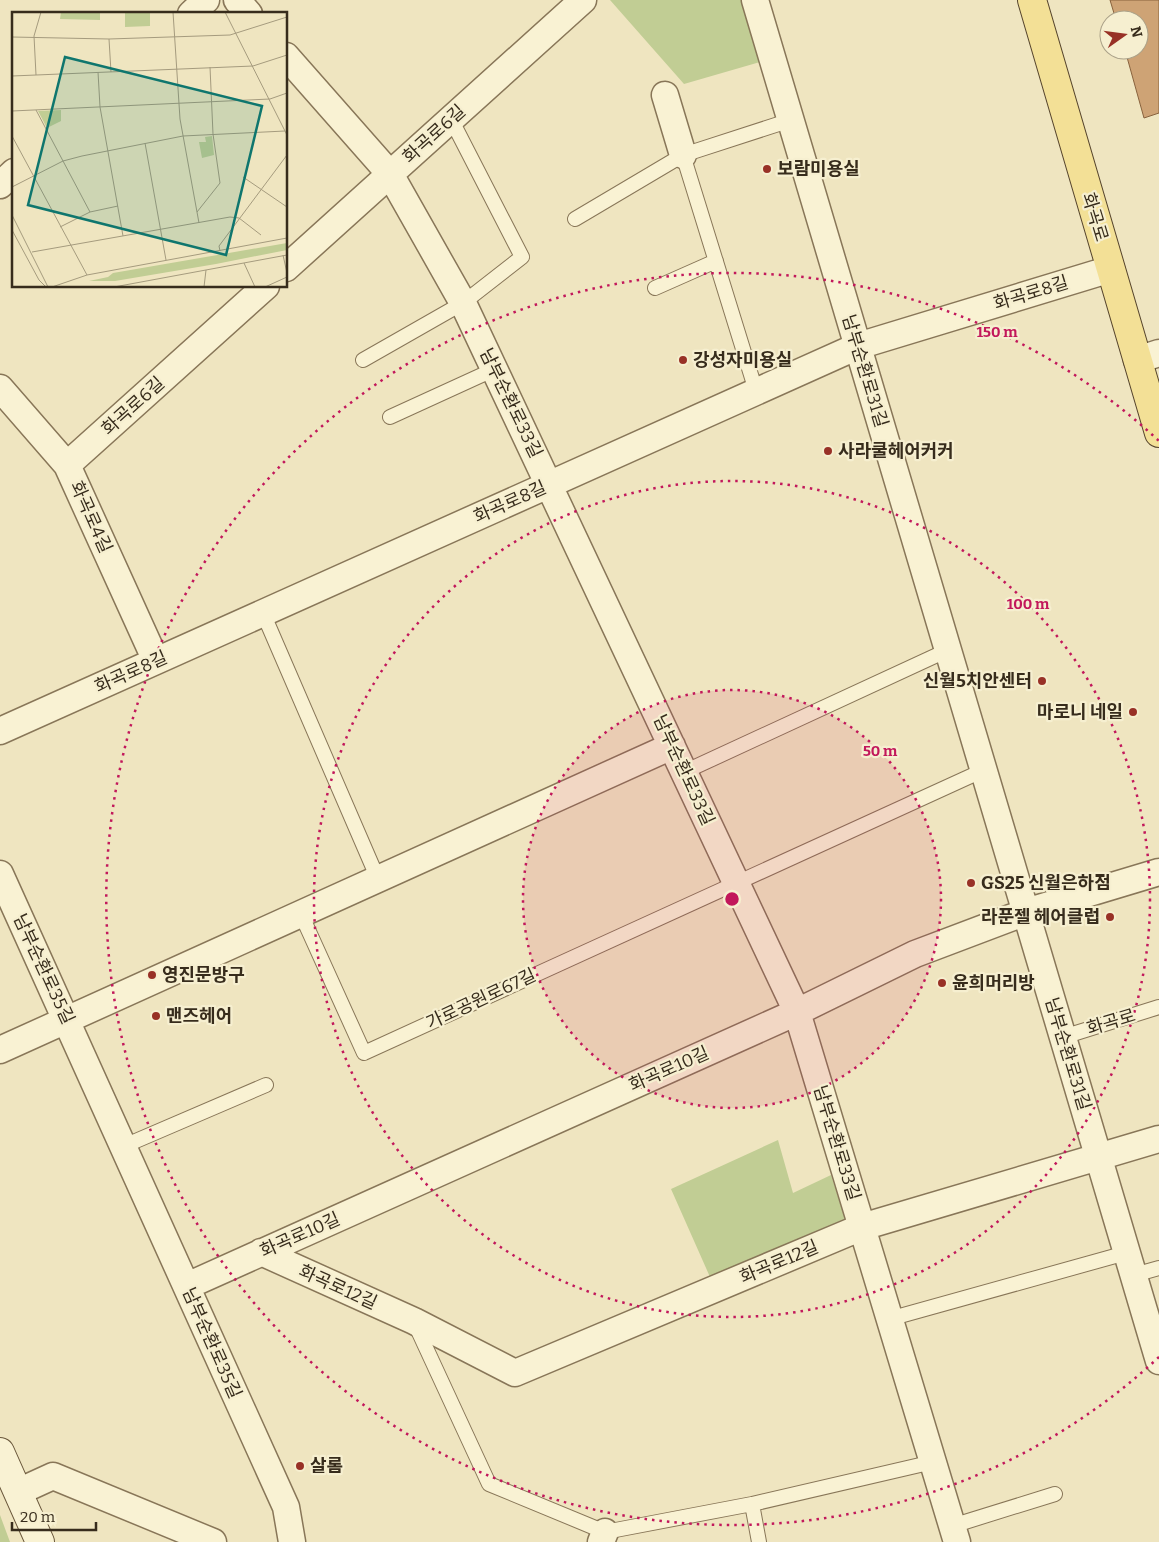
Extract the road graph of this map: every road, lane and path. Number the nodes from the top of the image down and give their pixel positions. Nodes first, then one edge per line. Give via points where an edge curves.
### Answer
1 (206, 0) edge
2 (237, 0) edge
3 (582, 0) edge
4 (756, 0) edge
5 (1032, 0) edge
6 (193, 12) edge
7 (247, 12) edge
8 (288, 58) edge
9 (665, 95) dead end
10 (451, 119) junction
11 (791, 120) junction
12 (683, 155) junction
13 (12, 174) edge
14 (390, 174) junction
15 (0, 185) edge
16 (575, 219) dead end
17 (716, 261) junction
18 (288, 266) edge
19 (1111, 269) junction
20 (264, 288) edge
21 (655, 288) dead end
22 (463, 303) junction
23 (858, 346) junction
24 (1148, 357) edge
25 (363, 360) dead end
26 (495, 369) junction
27 (0, 388) edge
28 (756, 391) junction
29 (390, 417) dead end
30 (1159, 433) edge
31 (68, 465) junction
32 (550, 484) junction
33 (263, 613) junction
34 (948, 650) junction
35 (156, 661) junction
36 (0, 731) edge
37 (672, 746) junction
38 (984, 770) junction
39 (684, 772) junction
40 (1159, 872) edge
41 (0, 874) edge
42 (378, 879) junction
43 (738, 882) junction
44 (1026, 912) junction
45 (301, 914) junction
46 (1159, 1007) edge
47 (797, 1012) junction
48 (67, 1020) junction
49 (1063, 1037) junction
50 (0, 1050) edge
51 (266, 1085) dead end
52 (1159, 1139) edge
53 (124, 1146) junction
54 (1098, 1157) junction
55 (862, 1228) junction
56 (261, 1252) junction
57 (1130, 1264) junction
58 (1159, 1268) edge
59 (187, 1286) junction
60 (889, 1319) junction
61 (414, 1321) junction
62 (1159, 1362) edge
63 (0, 1452) edge
64 (933, 1462) junction
65 (18, 1492) junction
66 (1055, 1494) dead end
67 (752, 1504) junction
68 (954, 1534) edge
69 (603, 1537) edge
70 (40, 1542) edge
71 (213, 1542) edge
72 (292, 1542) edge
73 (759, 1542) edge

1 - 6 street
2 - 7 street
3 - 10 street, 화곡로6길
4 - 11 street, 남부순환로31길
5 - 19 main road, 화곡로
8 - 14 street, 남부순환로33길
9 - 12 street
10 - 14 street, 화곡로6길
10 - 22 lane via 522,257
11 - 12 lane
11 - 23 street, 남부순환로31길
12 - 16 lane
12 - 17 lane
13 - 15 street
14 - 18 street, 화곡로6길
14 - 22 street, 남부순환로33길
17 - 21 lane
17 - 28 lane
19 - 23 street, 화곡로8길
19 - 24 main road, 화곡로
20 - 31 street, 화곡로6길
22 - 25 lane
22 - 26 street, 남부순환로33길
23 - 28 street, 화곡로8길
23 - 34 street, 남부순환로31길
24 - 30 main road, 화곡로
26 - 29 lane
26 - 32 street, 남부순환로33길
27 - 31 street, 화곡로4길
28 - 32 street, 화곡로8길
31 - 35 street, 화곡로4길
32 - 33 street, 화곡로8길
32 - 37 street, 남부순환로33길
33 - 35 street, 화곡로8길
33 - 42 lane
34 - 38 street, 남부순환로31길
34 - 39 lane
35 - 36 street, 화곡로8길
37 - 39 street, 남부순환로33길
37 - 42 street
38 - 43 lane
38 - 44 street, 남부순환로31길
39 - 43 street, 남부순환로33길
40 - 44 street, 화곡로10길
41 - 48 street, 남부순환로35길
42 - 45 street
43 - 45 lane, 가로공원로67길 via 364,1053
43 - 47 street, 남부순환로33길
44 - 47 street, 화곡로10길 via 915,954
44 - 49 street, 남부순환로31길
45 - 48 street
46 - 49 lane, 화곡로
47 - 55 street, 남부순환로33길
47 - 56 street, 화곡로10길
48 - 50 street
48 - 53 street, 남부순환로35길
49 - 54 street, 남부순환로31길
51 - 53 lane
52 - 54 street, 화곡로12길
53 - 59 street, 남부순환로35길
54 - 55 street, 화곡로12길
54 - 57 street, 남부순환로31길
55 - 60 street, 남부순환로33길
55 - 61 street, 화곡로12길 via 516,1373
56 - 59 street, 화곡로10길
56 - 61 street, 화곡로12길
57 - 58 lane
57 - 60 lane
57 - 62 street, 남부순환로31길
59 - 72 street, 남부순환로35길 via 286,1507
60 - 64 street, 남부순환로33길
61 - 69 lane via 489,1484
63 - 65 main road
64 - 67 lane
64 - 68 street, 남부순환로33길
65 - 70 main road
65 - 71 street via 53,1476
66 - 68 lane
67 - 69 lane
67 - 73 lane

